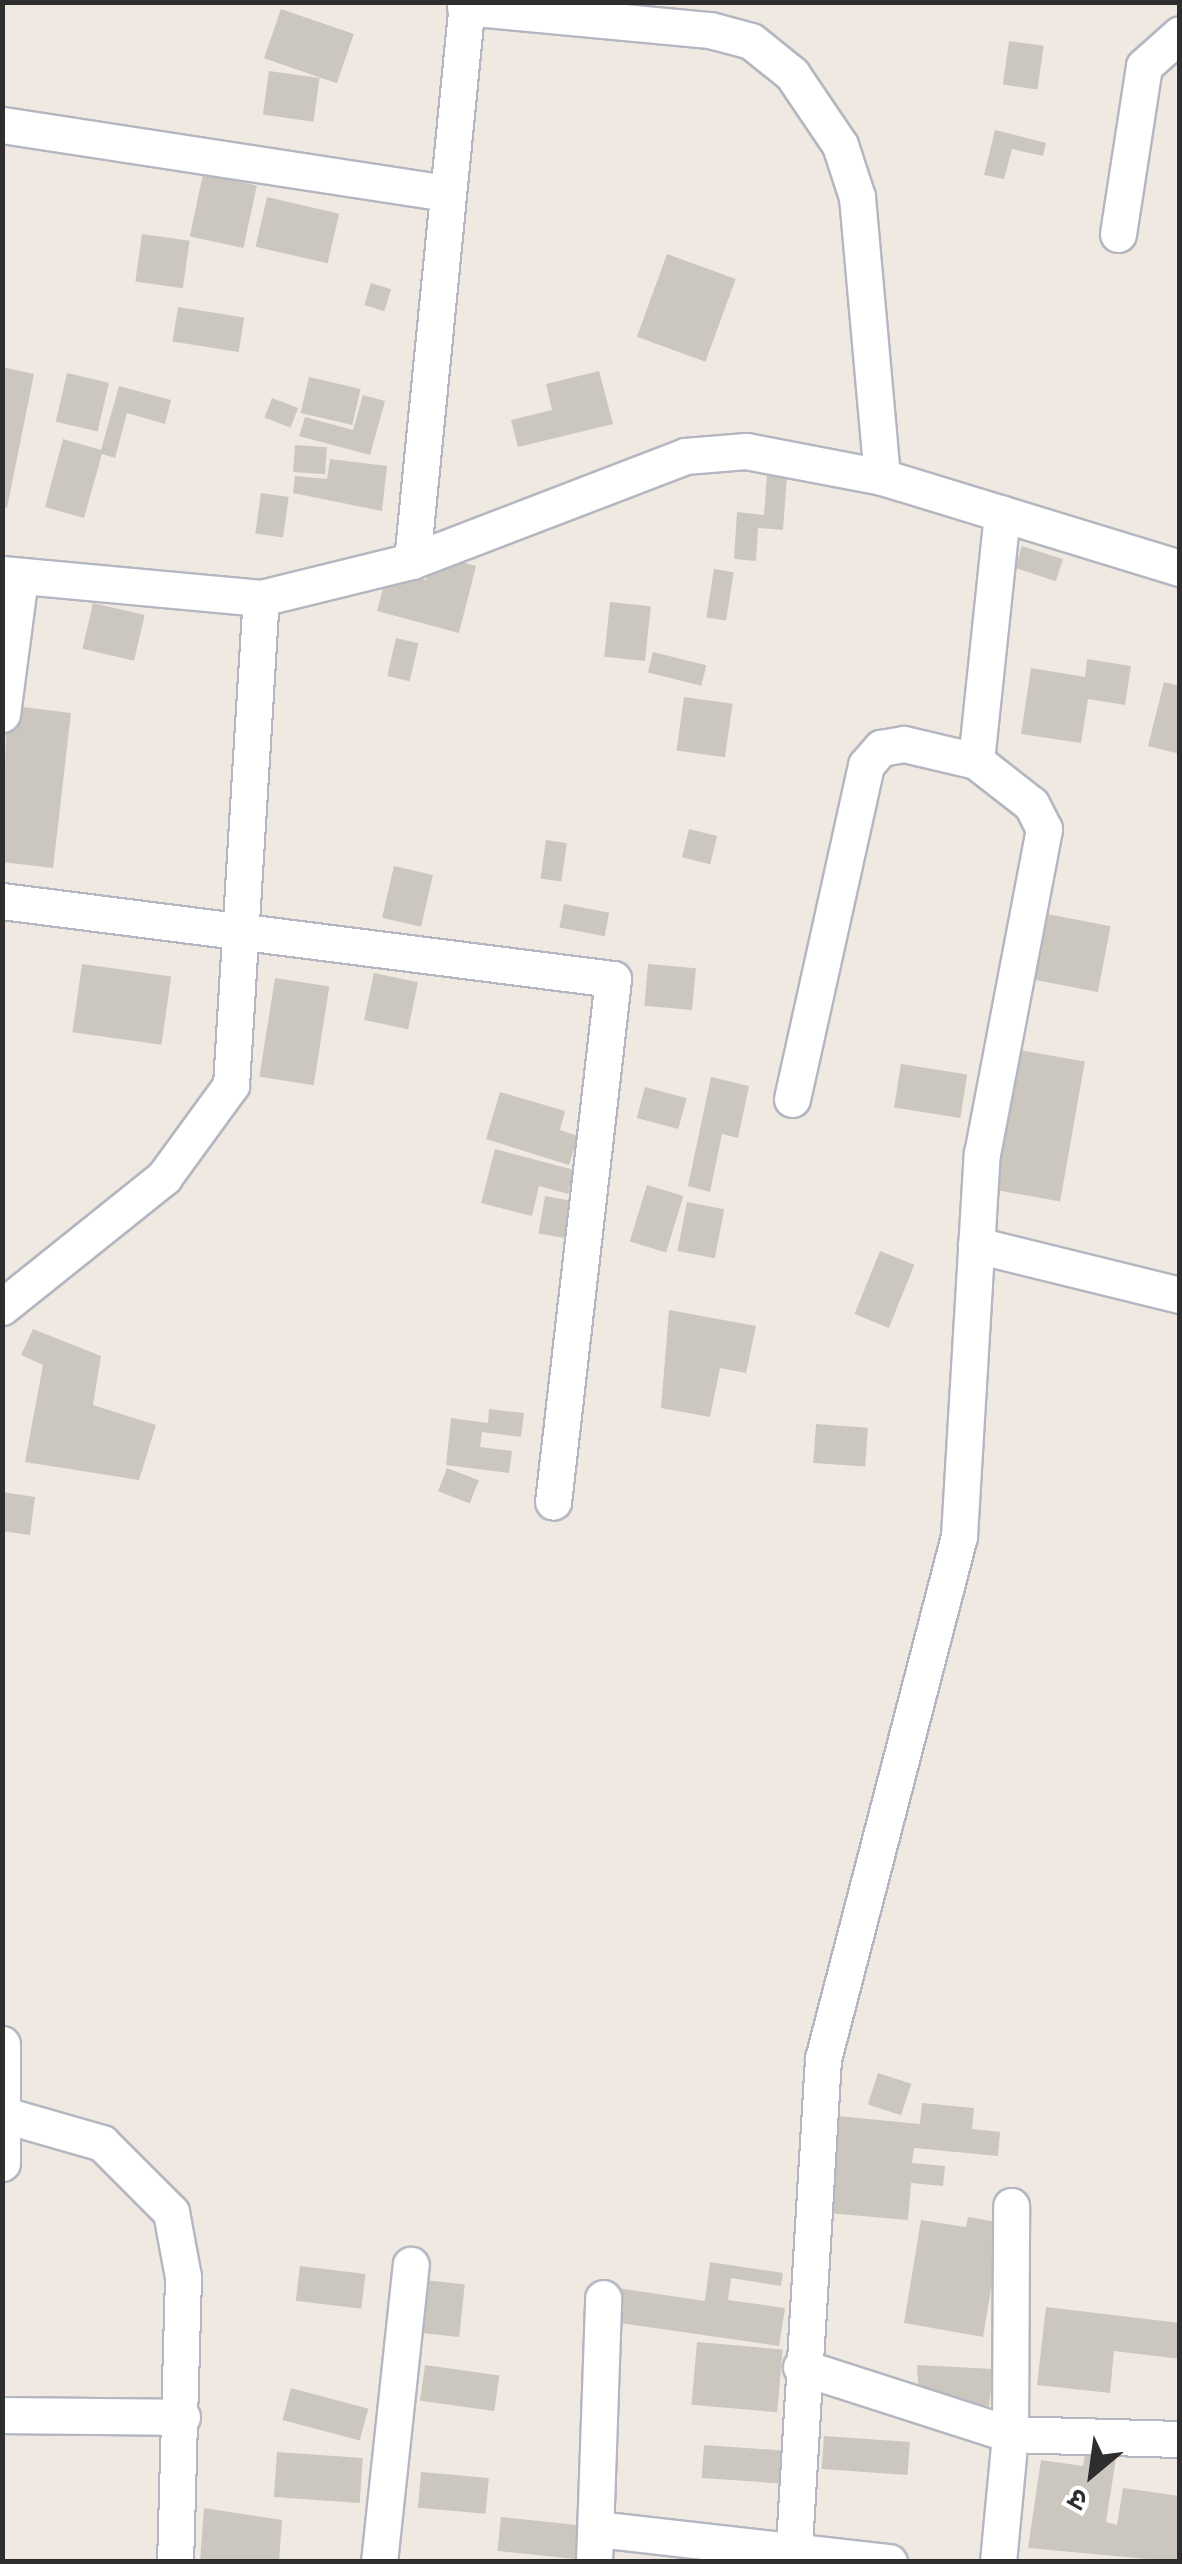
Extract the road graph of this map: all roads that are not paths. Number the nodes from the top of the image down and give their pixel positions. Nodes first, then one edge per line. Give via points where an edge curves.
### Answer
1 (466, 5) edge
2 (1180, 34) edge
3 (2, 125) edge
4 (448, 193) junction
5 (1118, 234) dead end
6 (882, 477) junction
7 (1002, 513) junction
8 (412, 561) junction
9 (1180, 568) edge
10 (11, 576) edge
11 (262, 598) junction
12 (2, 714) edge
13 (976, 761) junction
14 (2, 901) edge
15 (240, 933) junction
16 (792, 1099) dead end
17 (976, 1246) junction
18 (1180, 1296) edge
19 (2, 1307) edge
20 (553, 1502) dead end
21 (2, 2044) edge
22 (8, 2116) junction
23 (2, 2162) edge
24 (1010, 2206) dead end
25 (411, 2265) dead end
26 (603, 2298) dead end
27 (801, 2367) junction
28 (2, 2415) edge
29 (182, 2417) junction
30 (1010, 2434) junction
31 (1180, 2439) edge
32 (596, 2545) edge
33 (793, 2558) edge
34 (175, 2562) edge
35 (380, 2562) edge
36 (889, 2562) edge
37 (998, 2562) edge

1 - 4 street
1 - 6 street via 710,30 751,41 792,74 840,144 857,197
2 - 5 street via 1144,66
3 - 4 street
4 - 8 street
6 - 7 street
6 - 8 street via 746,451 685,456
7 - 9 street
7 - 13 street
8 - 11 street
10 - 11 street
10 - 12 street
11 - 15 street
13 - 16 street via 904,744 881,748 866,765
13 - 17 street via 1031,804 1044,829 982,1154
14 - 15 street
15 - 19 street via 231,1085 164,1177
15 - 20 street via 613,979
17 - 18 street
17 - 27 street via 958,1536 822,2059
21 - 22 street
22 - 23 street
22 - 29 street via 102,2144 172,2212 183,2277
24 - 30 street
25 - 35 street
26 - 32 street
27 - 30 street
27 - 33 street
28 - 29 street
29 - 34 street
30 - 31 street
30 - 37 street
32 - 33 street
33 - 36 street

